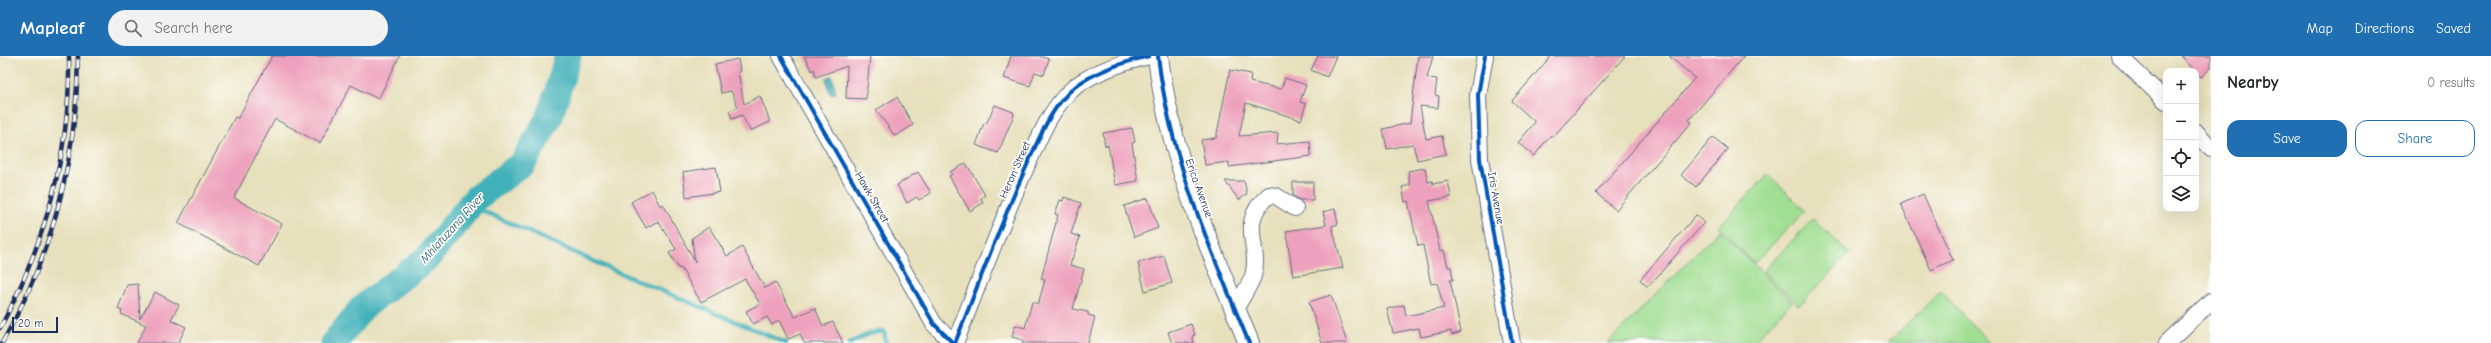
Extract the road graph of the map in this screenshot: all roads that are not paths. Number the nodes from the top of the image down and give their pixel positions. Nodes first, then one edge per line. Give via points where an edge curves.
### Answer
1 (781, 56) edge
2 (1149, 56) edge
3 (1158, 56) edge
4 (1485, 56) edge
5 (2119, 56) edge
6 (2163, 98) edge
7 (2199, 135) edge
8 (2211, 148) edge
9 (1295, 208) dead end
10 (2211, 301) edge
11 (1235, 309) junction
12 (954, 343) edge
13 (1249, 343) edge
14 (1512, 343) edge
15 (2166, 343) edge

1 - 12 street, Hawk Street via 934,324
2 - 12 street, Heron Street via 1096,75 1076,86 1058,104 1012,197
3 - 11 street, Erica Avenue via 1167,112 1182,171
4 - 14 street, Iris Avenue via 1478,95 1480,159
5 - 6 street
7 - 8 street
9 - 11 street via 1270,195 1257,209 1251,240 1255,264 1253,276
10 - 15 street
11 - 13 street, Erica Avenue

